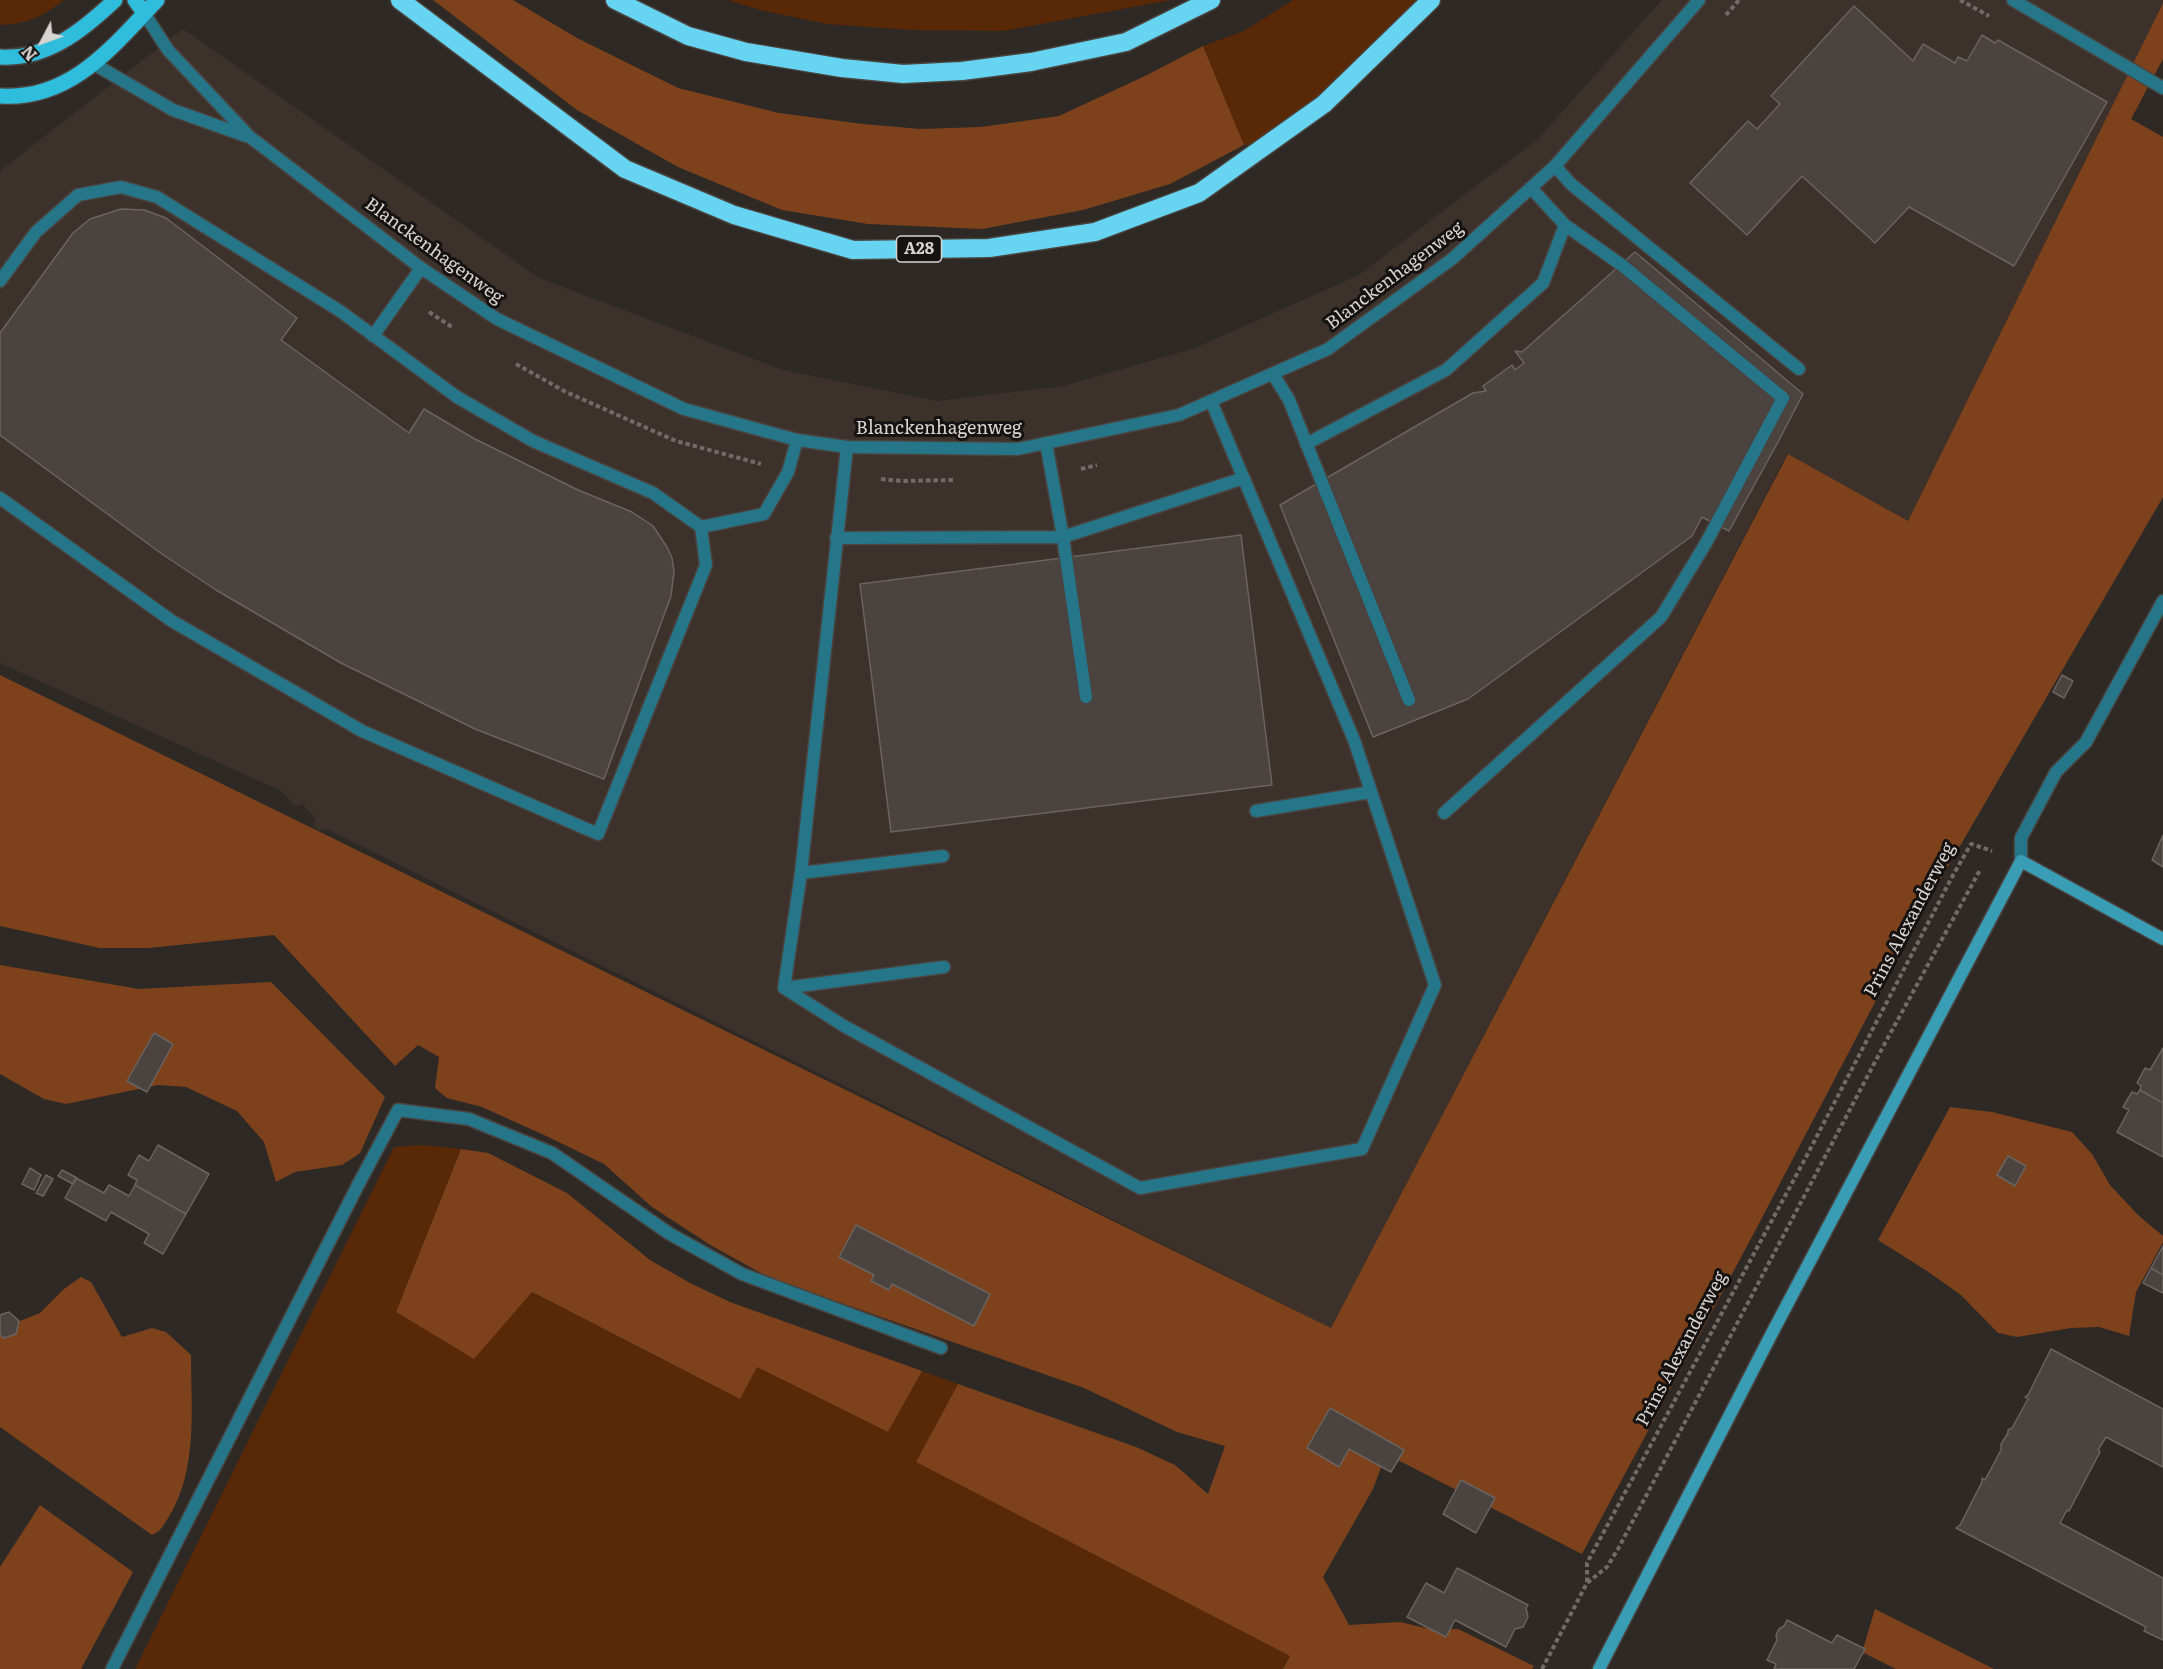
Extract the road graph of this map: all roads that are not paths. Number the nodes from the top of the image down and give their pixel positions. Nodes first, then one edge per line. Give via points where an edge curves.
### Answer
1 (115, 0) edge
2 (135, 0) edge
3 (157, 0) edge
4 (400, 0) edge
5 (615, 0) edge
6 (1211, 0) edge
7 (1431, 0) edge
8 (1699, 0) edge
9 (2013, 0) edge
10 (144, 14) junction
11 (0, 57) edge
12 (94, 64) junction
13 (2163, 88) edge
14 (0, 96) edge
15 (250, 137) junction
16 (1555, 166) junction
17 (1531, 188) junction
18 (1565, 225) junction
19 (421, 268) junction
20 (0, 281) edge
21 (373, 336) junction
22 (1799, 369) dead end
23 (1274, 374) junction
24 (1211, 401) junction
25 (797, 440) junction
26 (1046, 443) junction
27 (1306, 444) junction
28 (847, 447) junction
29 (1244, 478) junction
30 (0, 498) edge
31 (701, 527) junction
32 (836, 537) junction
33 (1062, 537) junction
34 (2163, 601) edge
35 (1086, 697) dead end
36 (1409, 700) dead end
37 (1371, 792) junction
38 (1256, 811) dead end
39 (1444, 813) dead end
40 (943, 856) dead end
41 (2021, 861) junction
42 (801, 873) junction
43 (2163, 939) edge
44 (944, 967) dead end
45 (784, 988) junction
46 (941, 1348) dead end
47 (112, 1669) edge
48 (1599, 1669) edge

1 - 11 main road via 96,18 42,52
2 - 10 main road
3 - 10 main road
4 - 7 highway, A28 via 625,169 734,215 853,250 989,248 1095,232 1199,193 1324,104
5 - 6 highway via 688,36 746,52 903,74 1031,62 1126,42
8 - 16 street, Blanckenhagenweg
9 - 13 street
10 - 12 main road
10 - 15 street, Blanckenhagenweg via 168,50
12 - 14 main road via 69,81 41,91
12 - 15 street, Blanckenhagenweg via 173,110
15 - 19 street, Blanckenhagenweg
16 - 17 street, Blanckenhagenweg
16 - 22 street via 1571,184
17 - 18 street
17 - 23 street, Blanckenhagenweg via 1452,259 1328,349
18 - 27 street via 1543,283 1446,370
18 - 39 street via 1623,266 1783,398 1706,543 1661,617
19 - 21 street
19 - 25 street, Blanckenhagenweg via 497,319 684,409
20 - 21 street via 36,232 78,195 121,187 157,197 340,311
21 - 31 street via 456,397 533,441 652,494
23 - 24 street, Blanckenhagenweg
23 - 27 street
24 - 26 street, Blanckenhagenweg via 1179,415
24 - 29 street
25 - 28 street, Blanckenhagenweg
25 - 31 street via 788,472 764,514
26 - 28 street, Blanckenhagenweg via 1018,449
26 - 33 street
27 - 36 street
28 - 32 street
29 - 33 street
29 - 37 street via 1354,740
30 - 31 street via 172,621 362,730 598,834 706,566
32 - 33 street
32 - 42 street
33 - 35 street
34 - 41 street via 2086,742 2056,772 2021,838
37 - 38 street
37 - 45 street via 1435,985 1362,1149 1140,1188 844,1026
40 - 42 street
41 - 43 street
41 - 48 street
42 - 45 street
44 - 45 street
46 - 47 street via 742,1274 670,1234 552,1153 469,1119 398,1110

